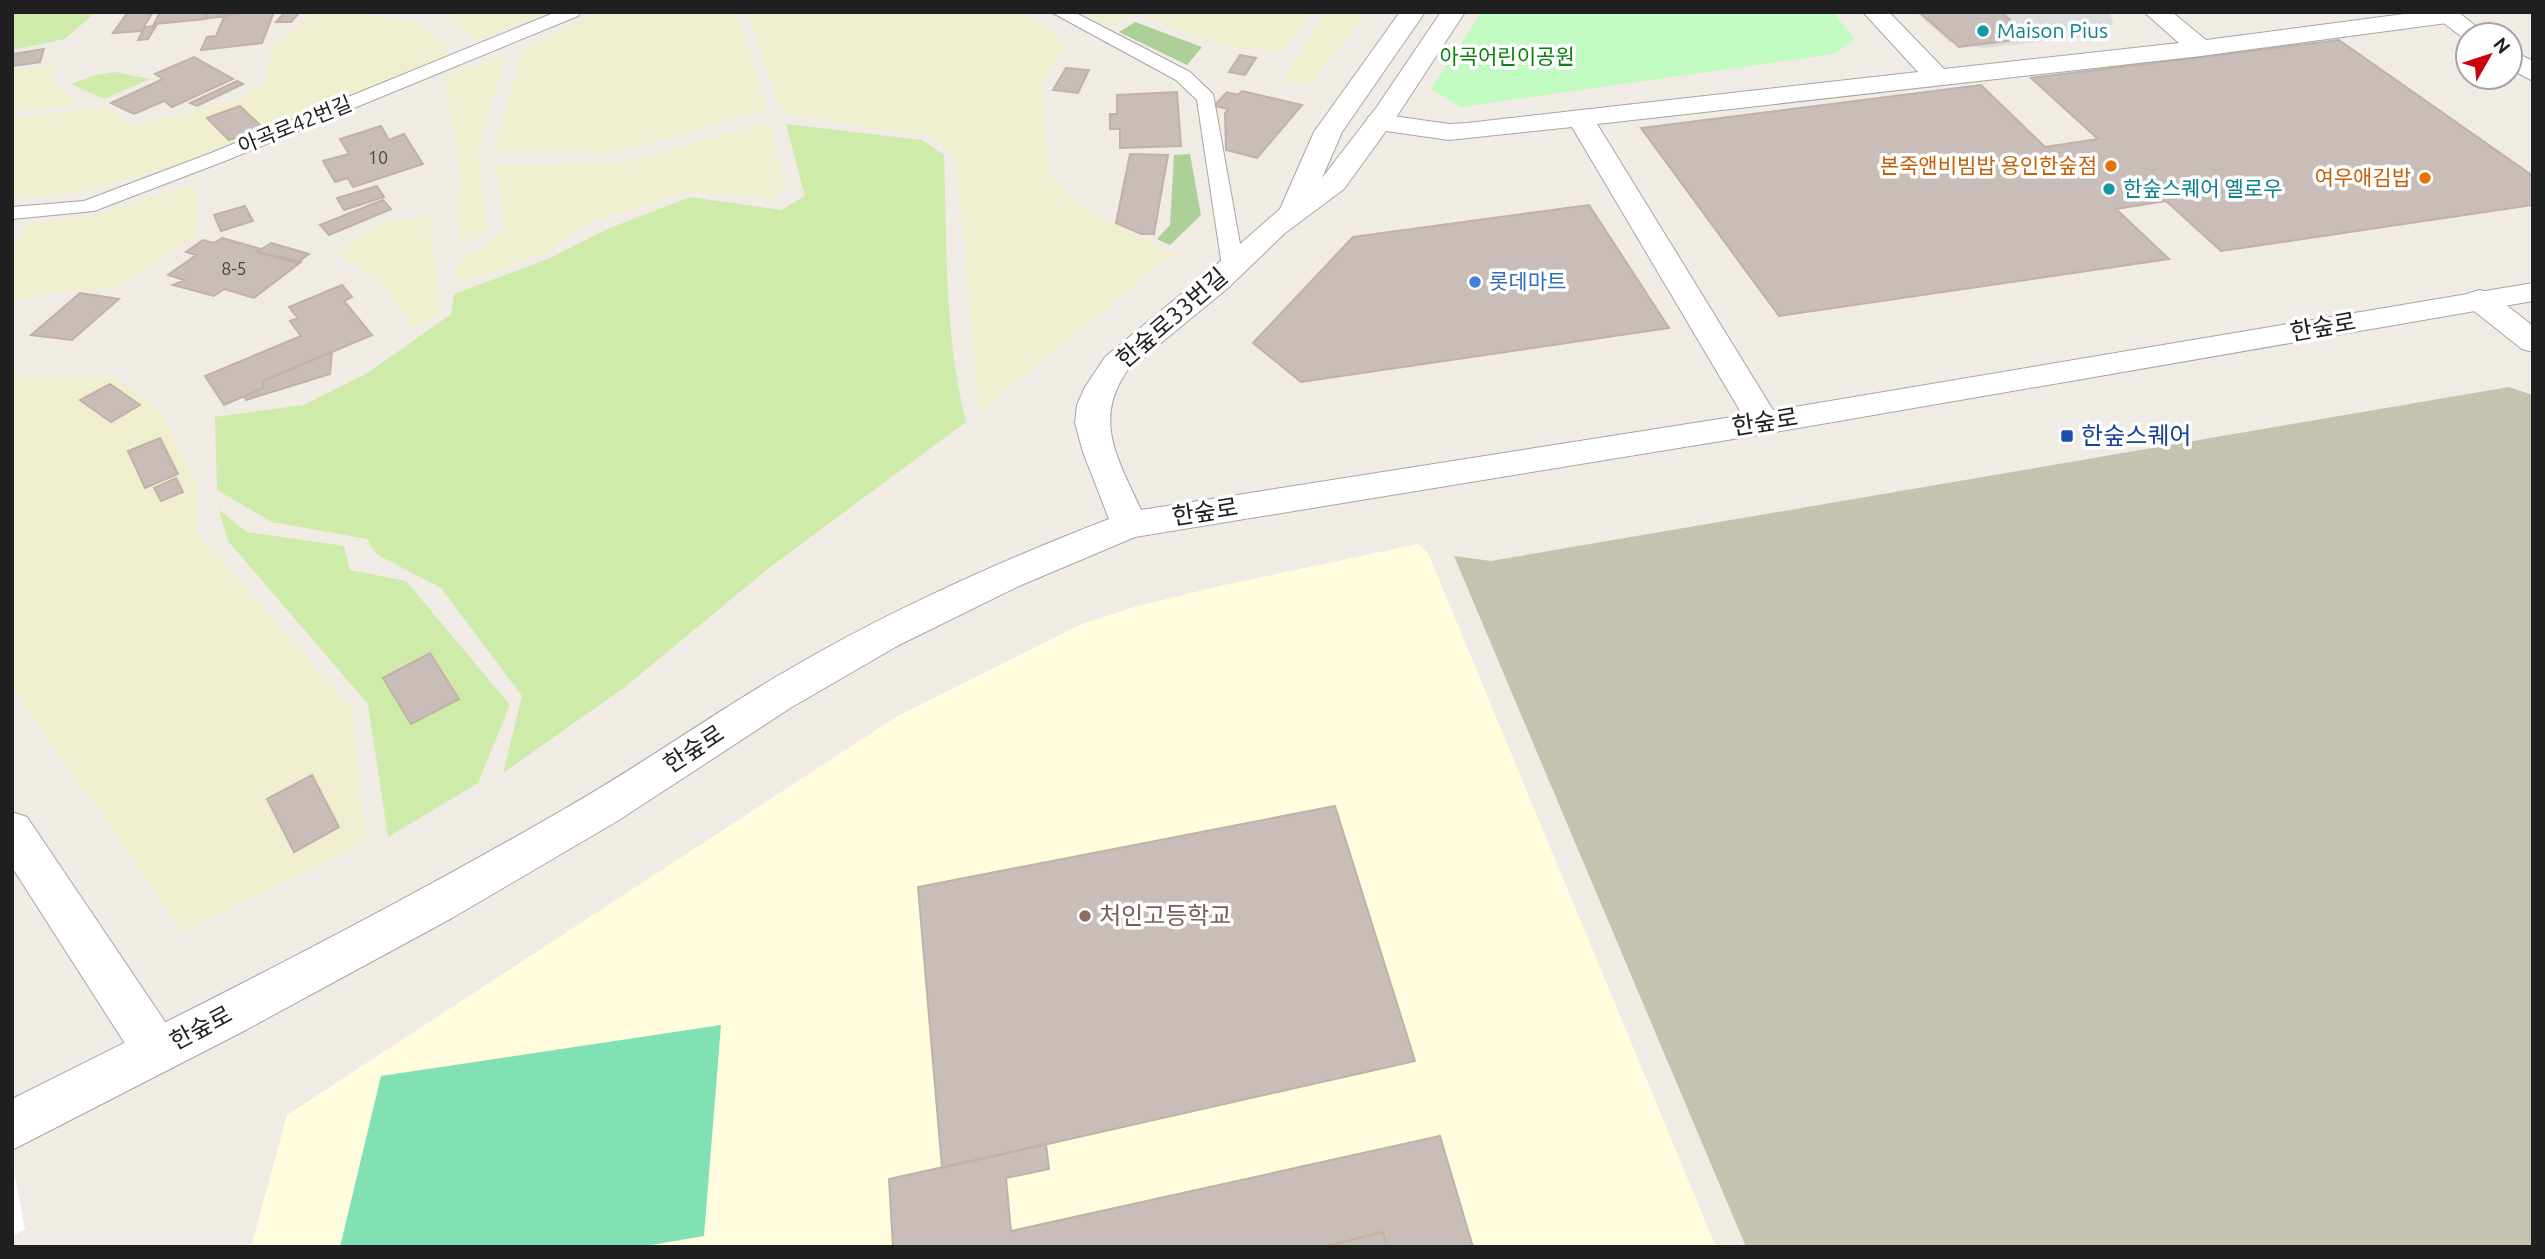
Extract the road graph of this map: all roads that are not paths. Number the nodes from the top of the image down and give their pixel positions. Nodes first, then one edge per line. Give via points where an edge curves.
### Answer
1 (572, 12) edge
2 (1060, 12) edge
3 (1413, 12) edge
4 (1452, 12) edge
5 (1875, 12) edge
6 (2156, 12) edge
7 (2444, 14) edge
8 (2201, 48) junction
9 (1938, 78) junction
10 (1581, 120) junction
11 (1379, 122) junction
12 (1294, 211) junction
13 (12, 213) edge
14 (1233, 266) junction
15 (2533, 292) edge
16 (2480, 300) junction
17 (2533, 342) edge
18 (1764, 423) junction
19 (1129, 524) junction
20 (12, 830) edge
21 (157, 1051) junction
22 (12, 1125) edge

1 - 13 lane, 아곡로42번길 via 87,207
2 - 14 lane via 1184,76 1206,98
3 - 12 street, 한숲로33번길 via 1328,132
4 - 11 street, 한숲로33번길
5 - 9 street
6 - 8 street
7 - 8 street
8 - 9 street
9 - 10 street
10 - 11 street via 1449,132
10 - 18 street
11 - 12 street, 한숲로33번길 via 1334,183
12 - 14 street, 한숲로33번길
14 - 19 street, 한숲로33번길 via 1116,364 1096,397 1092,416 1097,439
15 - 16 street, 한숲로
16 - 17 street
16 - 18 street, 한숲로
18 - 19 street, 한숲로
19 - 21 street, 한숲로 via 955,598 868,645 472,884
20 - 21 street
21 - 22 street, 한숲로

